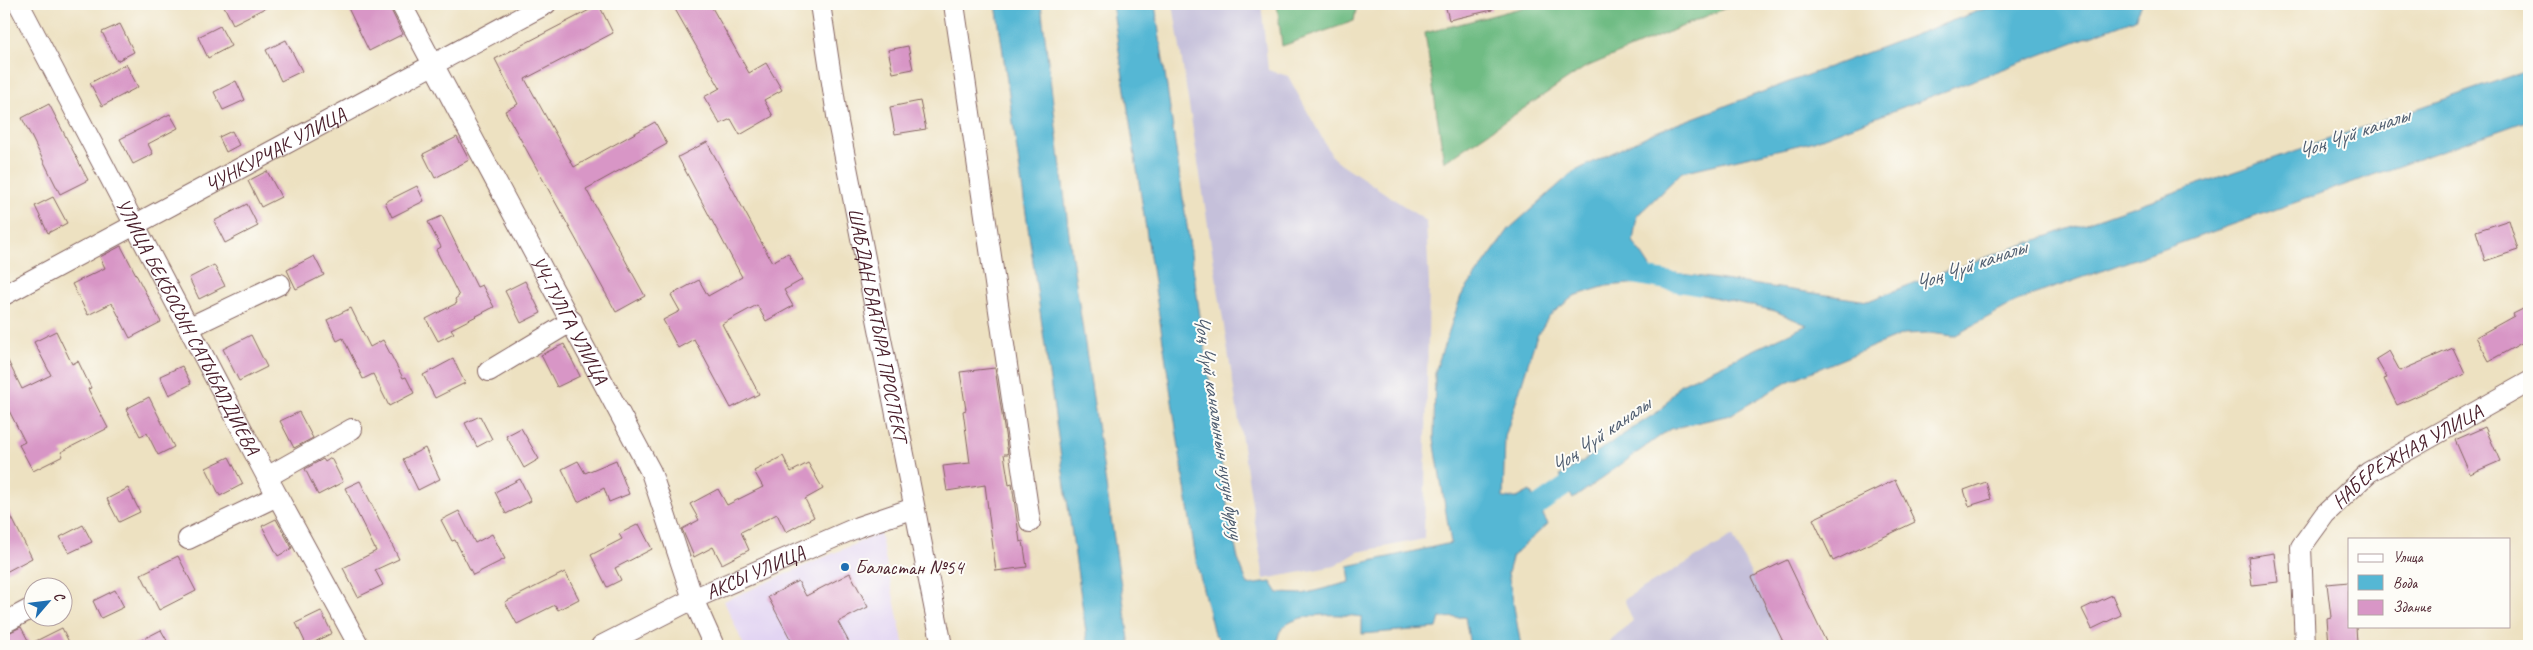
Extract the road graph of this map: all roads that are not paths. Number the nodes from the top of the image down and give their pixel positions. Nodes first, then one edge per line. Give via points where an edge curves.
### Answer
1 (19, 4) edge
2 (401, 4) edge
3 (546, 4) edge
4 (820, 4) edge
5 (954, 4) edge
6 (433, 64) junction
7 (135, 225) junction
8 (280, 284) dead end
9 (4, 295) edge
10 (572, 321) junction
11 (190, 327) junction
12 (489, 371) dead end
13 (2529, 382) edge
14 (352, 429) dead end
15 (267, 477) junction
16 (277, 496) junction
17 (914, 508) junction
18 (1030, 522) dead end
19 (188, 538) dead end
20 (693, 599) junction
21 (22, 613) edge
22 (4, 623) edge
23 (359, 646) edge
24 (601, 646) edge
25 (714, 646) edge
26 (942, 646) edge
27 (2305, 646) edge

1 - 7 street, УЛИЦА БЕКБОСЫН САТЫБАЛДИЕВА
2 - 6 street, УЧ-ТУЛГА УЛИЦА
3 - 6 street, ЧУНКУРЧАК УЛИЦА
4 - 17 street, ШАБДАН БААТЫРА ПРОСПЕКТ via 838,122
5 - 18 street
6 - 7 street, ЧУНКУРЧАК УЛИЦА
6 - 10 street, УЧ-ТУЛГА УЛИЦА
7 - 9 street, ЧУНКУРЧАК УЛИЦА
7 - 11 street, УЛИЦА БЕКБОСЫН САТЫБАЛДИЕВА
8 - 11 street
10 - 12 street
10 - 20 street, УЧ-ТУЛГА УЛИЦА via 651,472
11 - 15 street, УЛИЦА БЕКБОСЫН САТЫБАЛДИЕВА
13 - 27 street, НАБЕРЕЖНАЯ УЛИЦА via 2369,472 2325,514 2302,547
14 - 15 street
15 - 16 street, УЛИЦА БЕКБОСЫН САТЫБАЛДИЕВА
16 - 19 street
16 - 23 street, УЛИЦА БЕКБОСЫН САТЫБАЛДИЕВА
17 - 20 street, АКСЫ УЛИЦА via 858,527
17 - 26 street, ШАБДАН БААТЫРА ПРОСПЕКТ
20 - 24 street, АКСЫ УЛИЦА
20 - 25 street, УЧ-ТУЛГА УЛИЦА
21 - 22 street

